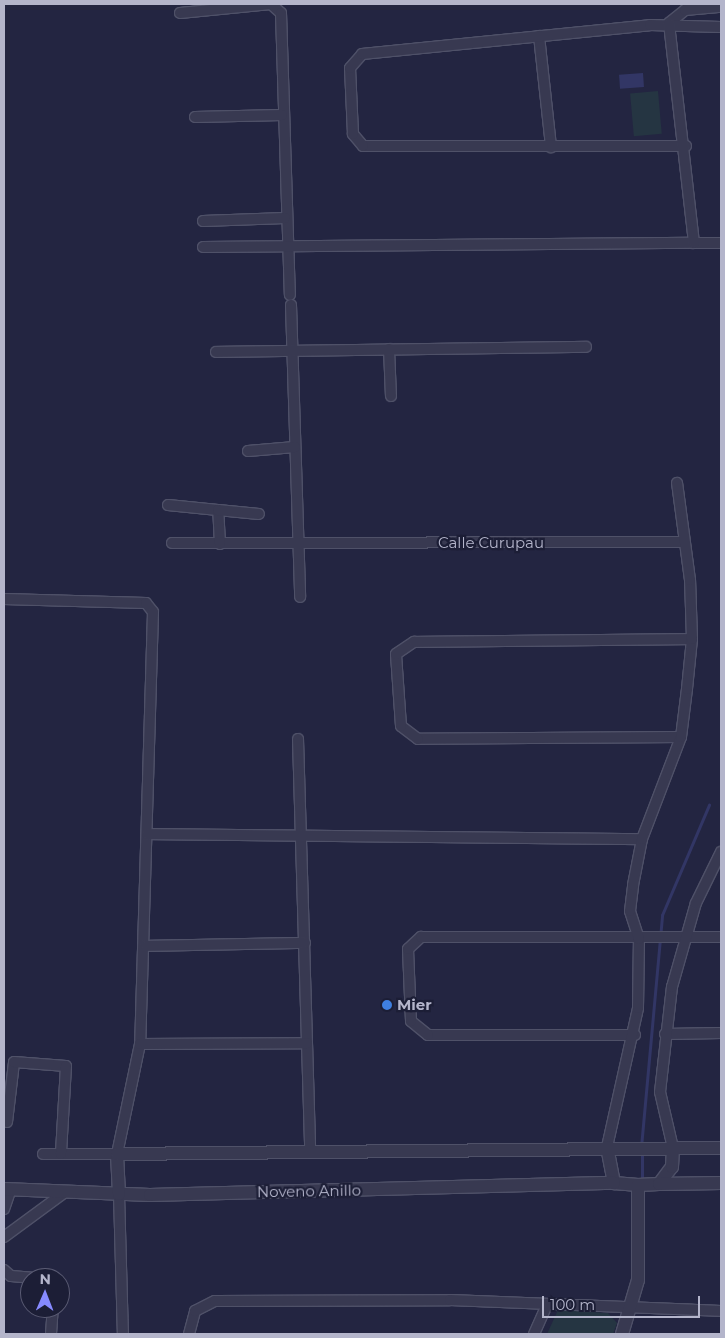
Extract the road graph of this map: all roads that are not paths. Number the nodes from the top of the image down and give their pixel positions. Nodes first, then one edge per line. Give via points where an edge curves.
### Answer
1 (721, 7) edge
2 (180, 13) dead end
3 (669, 23) junction
4 (721, 27) edge
5 (539, 36) junction
6 (282, 114) junction
7 (195, 117) dead end
8 (552, 146) junction
9 (686, 146) junction
10 (286, 218) junction
11 (203, 221) dead end
12 (694, 243) junction
13 (721, 243) edge
14 (288, 246) junction
15 (202, 247) dead end
16 (586, 347) dead end
17 (389, 349) junction
18 (291, 350) junction
19 (216, 352) dead end
20 (391, 396) dead end
21 (295, 447) junction
22 (248, 451) dead end
23 (677, 483) dead end
24 (168, 505) dead end
25 (218, 510) junction
26 (259, 514) dead end
27 (684, 542) junction
28 (172, 543) dead end
29 (220, 544) junction
30 (298, 544) junction
31 (300, 597) dead end
32 (4, 599) edge
33 (692, 639) junction
34 (681, 737) junction
35 (298, 739) dead end
36 (147, 834) junction
37 (300, 837) junction
38 (642, 839) junction
39 (721, 852) edge
40 (721, 937) edge
41 (639, 939) junction
42 (685, 939) junction
43 (305, 943) junction
44 (146, 946) junction
45 (721, 1033) edge
46 (665, 1034) junction
47 (634, 1035) junction
48 (307, 1043) junction
49 (140, 1044) junction
50 (7, 1122) dead end
51 (607, 1147) junction
52 (672, 1148) junction
53 (721, 1148) edge
54 (310, 1149) junction
55 (43, 1154) dead end
56 (61, 1154) junction
57 (117, 1154) junction
58 (614, 1183) junction
59 (721, 1183) edge
60 (659, 1184) junction
61 (638, 1185) junction
62 (7, 1189) edge
63 (64, 1192) junction
64 (119, 1194) junction
65 (4, 1209) edge
66 (4, 1237) edge
67 (4, 1270) edge
68 (20, 1277) edge
69 (547, 1305) junction
70 (631, 1309) junction
71 (721, 1311) edge
72 (52, 1318) edge
73 (51, 1334) edge
74 (123, 1334) edge
75 (189, 1334) edge
76 (534, 1334) edge
77 (622, 1334) edge

1 - 3 street via 685,10
2 - 6 street via 271,4 277,8
3 - 4 street via 686,28
3 - 5 street
3 - 9 street
5 - 8 street
5 - 8 street via 355,53 350,68 353,134 363,146
6 - 7 street
6 - 10 street
8 - 9 street
9 - 12 street
10 - 11 street
10 - 14 street
12 - 13 street
12 - 14 street
14 - 15 street
14 - 18 street
16 - 17 street
17 - 18 street
17 - 20 street
18 - 19 street
18 - 21 street
21 - 22 street
21 - 30 street
23 - 27 street
24 - 25 street
25 - 26 street
25 - 29 street
27 - 30 street, Calle Curupau
27 - 33 street
28 - 29 street, Calle Curupau
29 - 30 street, Calle Curupau
30 - 31 street
32 - 36 street via 151,606
33 - 34 street
33 - 34 street via 414,642 396,654 401,726 418,738
34 - 38 street
35 - 37 street
36 - 37 street
36 - 44 street
37 - 38 street
37 - 43 street
38 - 41 street via 630,911
39 - 42 street via 696,903
40 - 42 street
41 - 42 street
41 - 47 street
41 - 47 street via 421,938 408,949 411,1021 428,1035
42 - 46 street
43 - 44 street
43 - 48 street
44 - 49 street
45 - 46 street
46 - 52 street via 660,1092
47 - 51 street
48 - 49 street
48 - 54 street
49 - 57 street
50 - 56 street via 14,1062 66,1066
51 - 52 street
51 - 54 street
51 - 58 street
52 - 53 street
52 - 60 street via 672,1167
54 - 57 street
55 - 56 street
56 - 57 street
57 - 64 street
58 - 61 street, Noveno Anillo
58 - 64 street, Noveno Anillo
59 - 60 street
60 - 61 street, Noveno Anillo
61 - 70 street via 638,1280
62 - 63 street, Noveno Anillo
62 - 65 street
63 - 64 street, Noveno Anillo
63 - 66 street
64 - 74 street
67 - 68 street via 11,1276
69 - 70 street
69 - 75 street via 215,1301 195,1311
69 - 76 street
70 - 71 street
70 - 77 street
72 - 73 street

